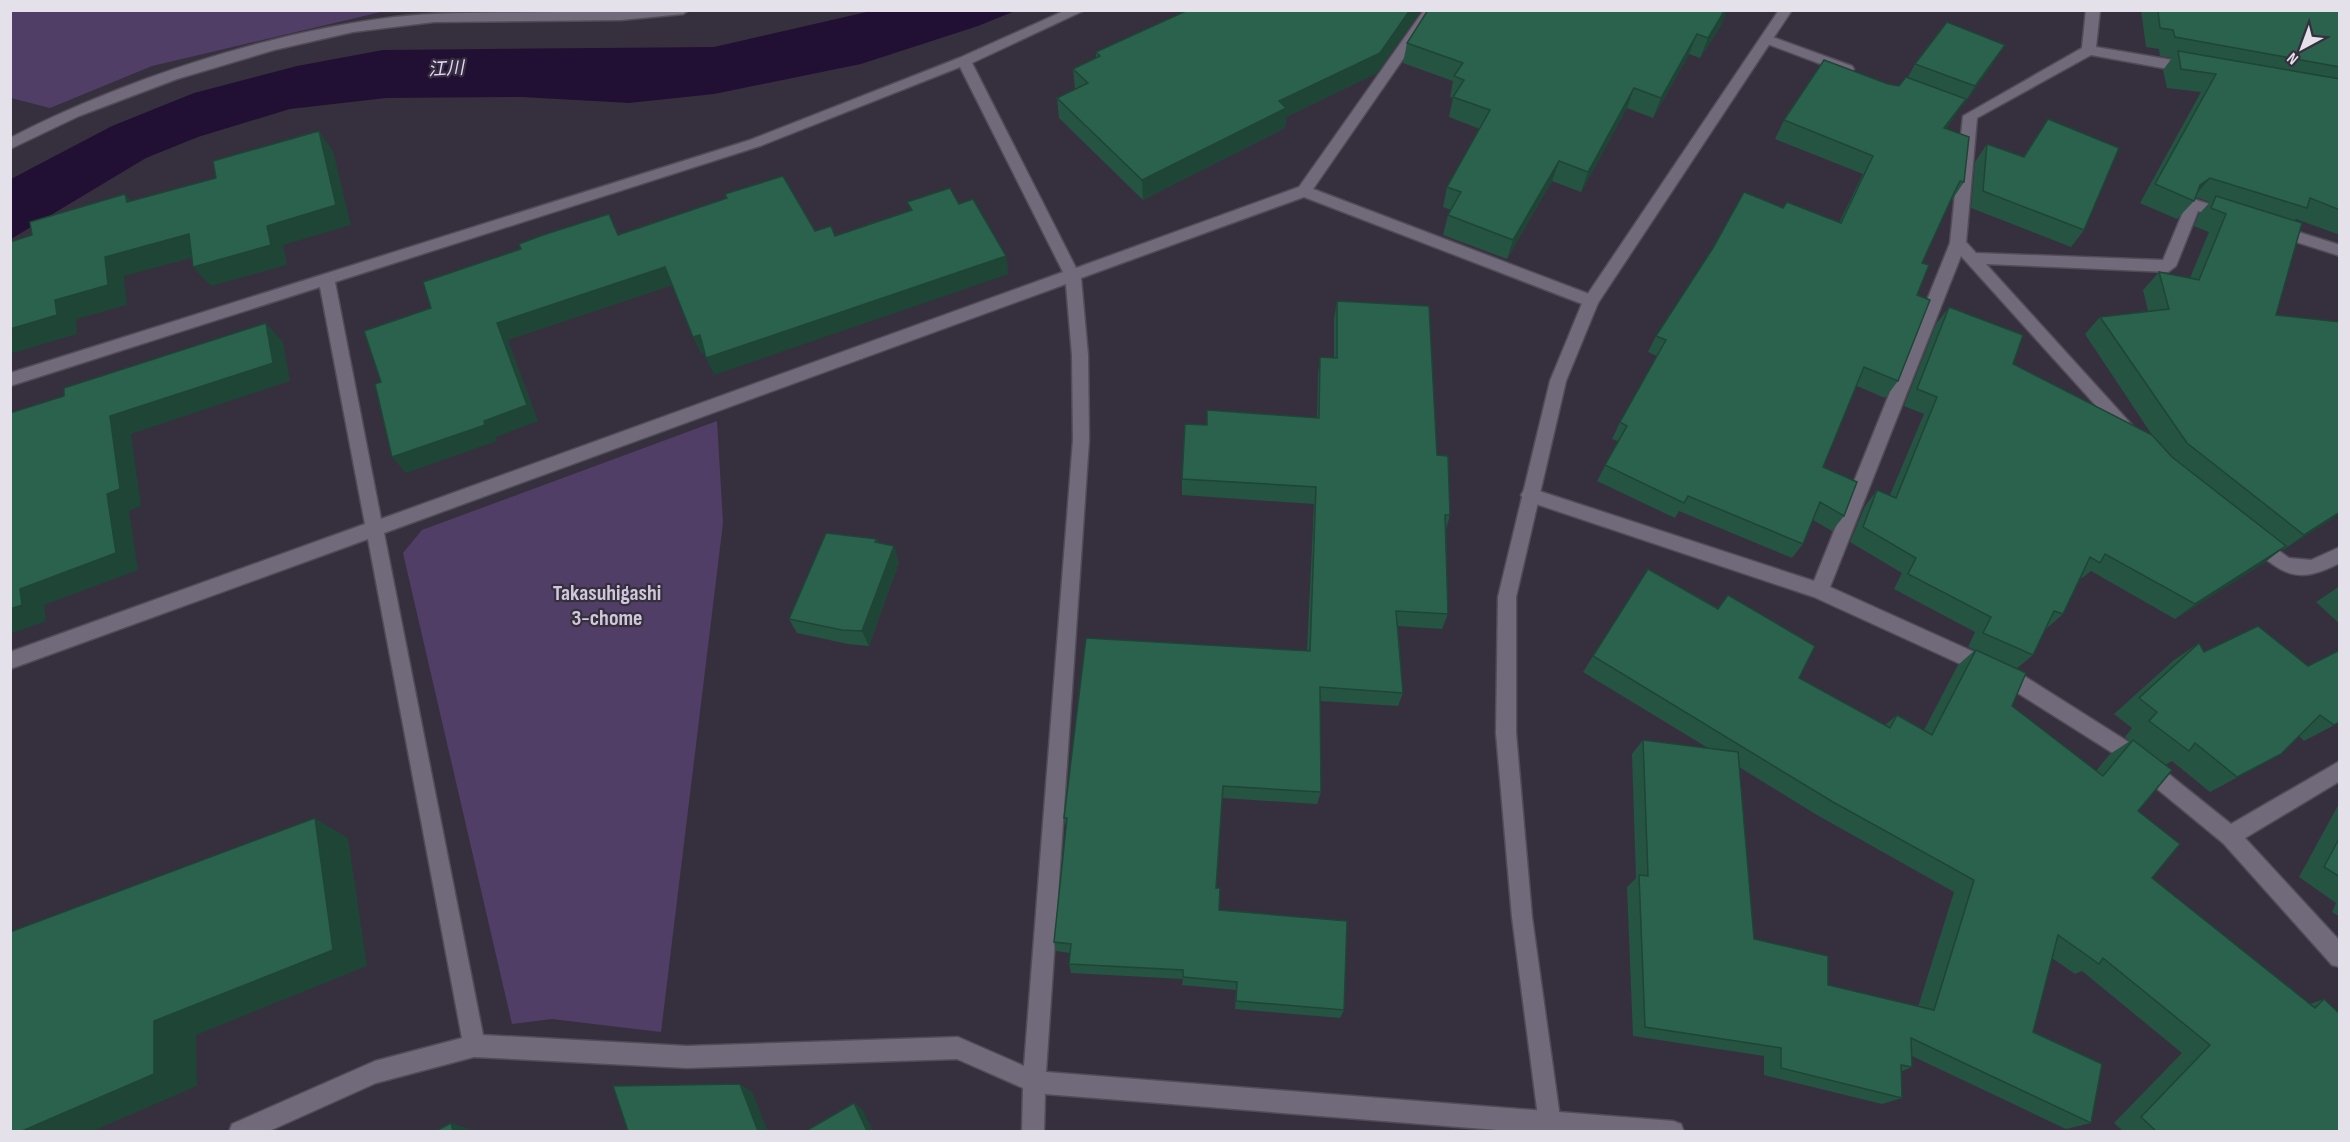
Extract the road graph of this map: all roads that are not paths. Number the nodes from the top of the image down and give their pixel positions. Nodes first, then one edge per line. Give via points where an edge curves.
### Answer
1 (683, 10) edge
2 (1079, 10) edge
3 (1431, 10) edge
4 (1786, 10) edge
5 (2093, 10) edge
6 (1767, 39) junction
7 (2089, 50) junction
8 (964, 61) junction
9 (2203, 70) edge
10 (1863, 75) edge
11 (10, 144) edge
12 (1304, 190) junction
13 (2238, 218) edge
14 (2261, 226) edge
15 (1958, 243) junction
16 (2340, 251) edge
17 (1972, 258) junction
18 (1073, 276) junction
19 (327, 281) junction
20 (1591, 301) junction
21 (10, 380) edge
22 (2146, 449) edge
23 (1530, 495) junction
24 (373, 530) junction
25 (2241, 530) edge
26 (2340, 554) edge
27 (1819, 591) junction
28 (10, 661) edge
29 (2340, 770) edge
30 (2230, 836) junction
31 (2340, 957) edge
32 (474, 1046) junction
33 (1034, 1082) junction
34 (1550, 1127) edge
35 (240, 1131) edge
36 (1033, 1131) edge
37 (1673, 1131) edge

1 - 11 street via 560,18 432,18 350,26 131,87
2 - 8 street
3 - 12 street
4 - 6 street
5 - 7 street
6 - 10 street
6 - 20 street
7 - 9 street
7 - 15 street via 1964,114
8 - 18 street
8 - 19 street via 755,143
12 - 18 street
12 - 20 street
13 - 17 street via 2193,204 2168,266
14 - 16 street
15 - 17 street
15 - 27 street
17 - 22 street
18 - 24 street
18 - 33 street via 1082,440
19 - 21 street
19 - 24 street
20 - 23 street via 1558,381
23 - 27 street
23 - 34 street via 1507,597 1506,733 1522,917
24 - 28 street
24 - 32 street
25 - 26 street via 2285,565 2313,568
27 - 30 street via 2009,678 2123,749
29 - 30 street
30 - 31 street
32 - 33 street via 687,1057 958,1048
32 - 35 street via 375,1072
33 - 34 street
33 - 36 street
34 - 37 street

